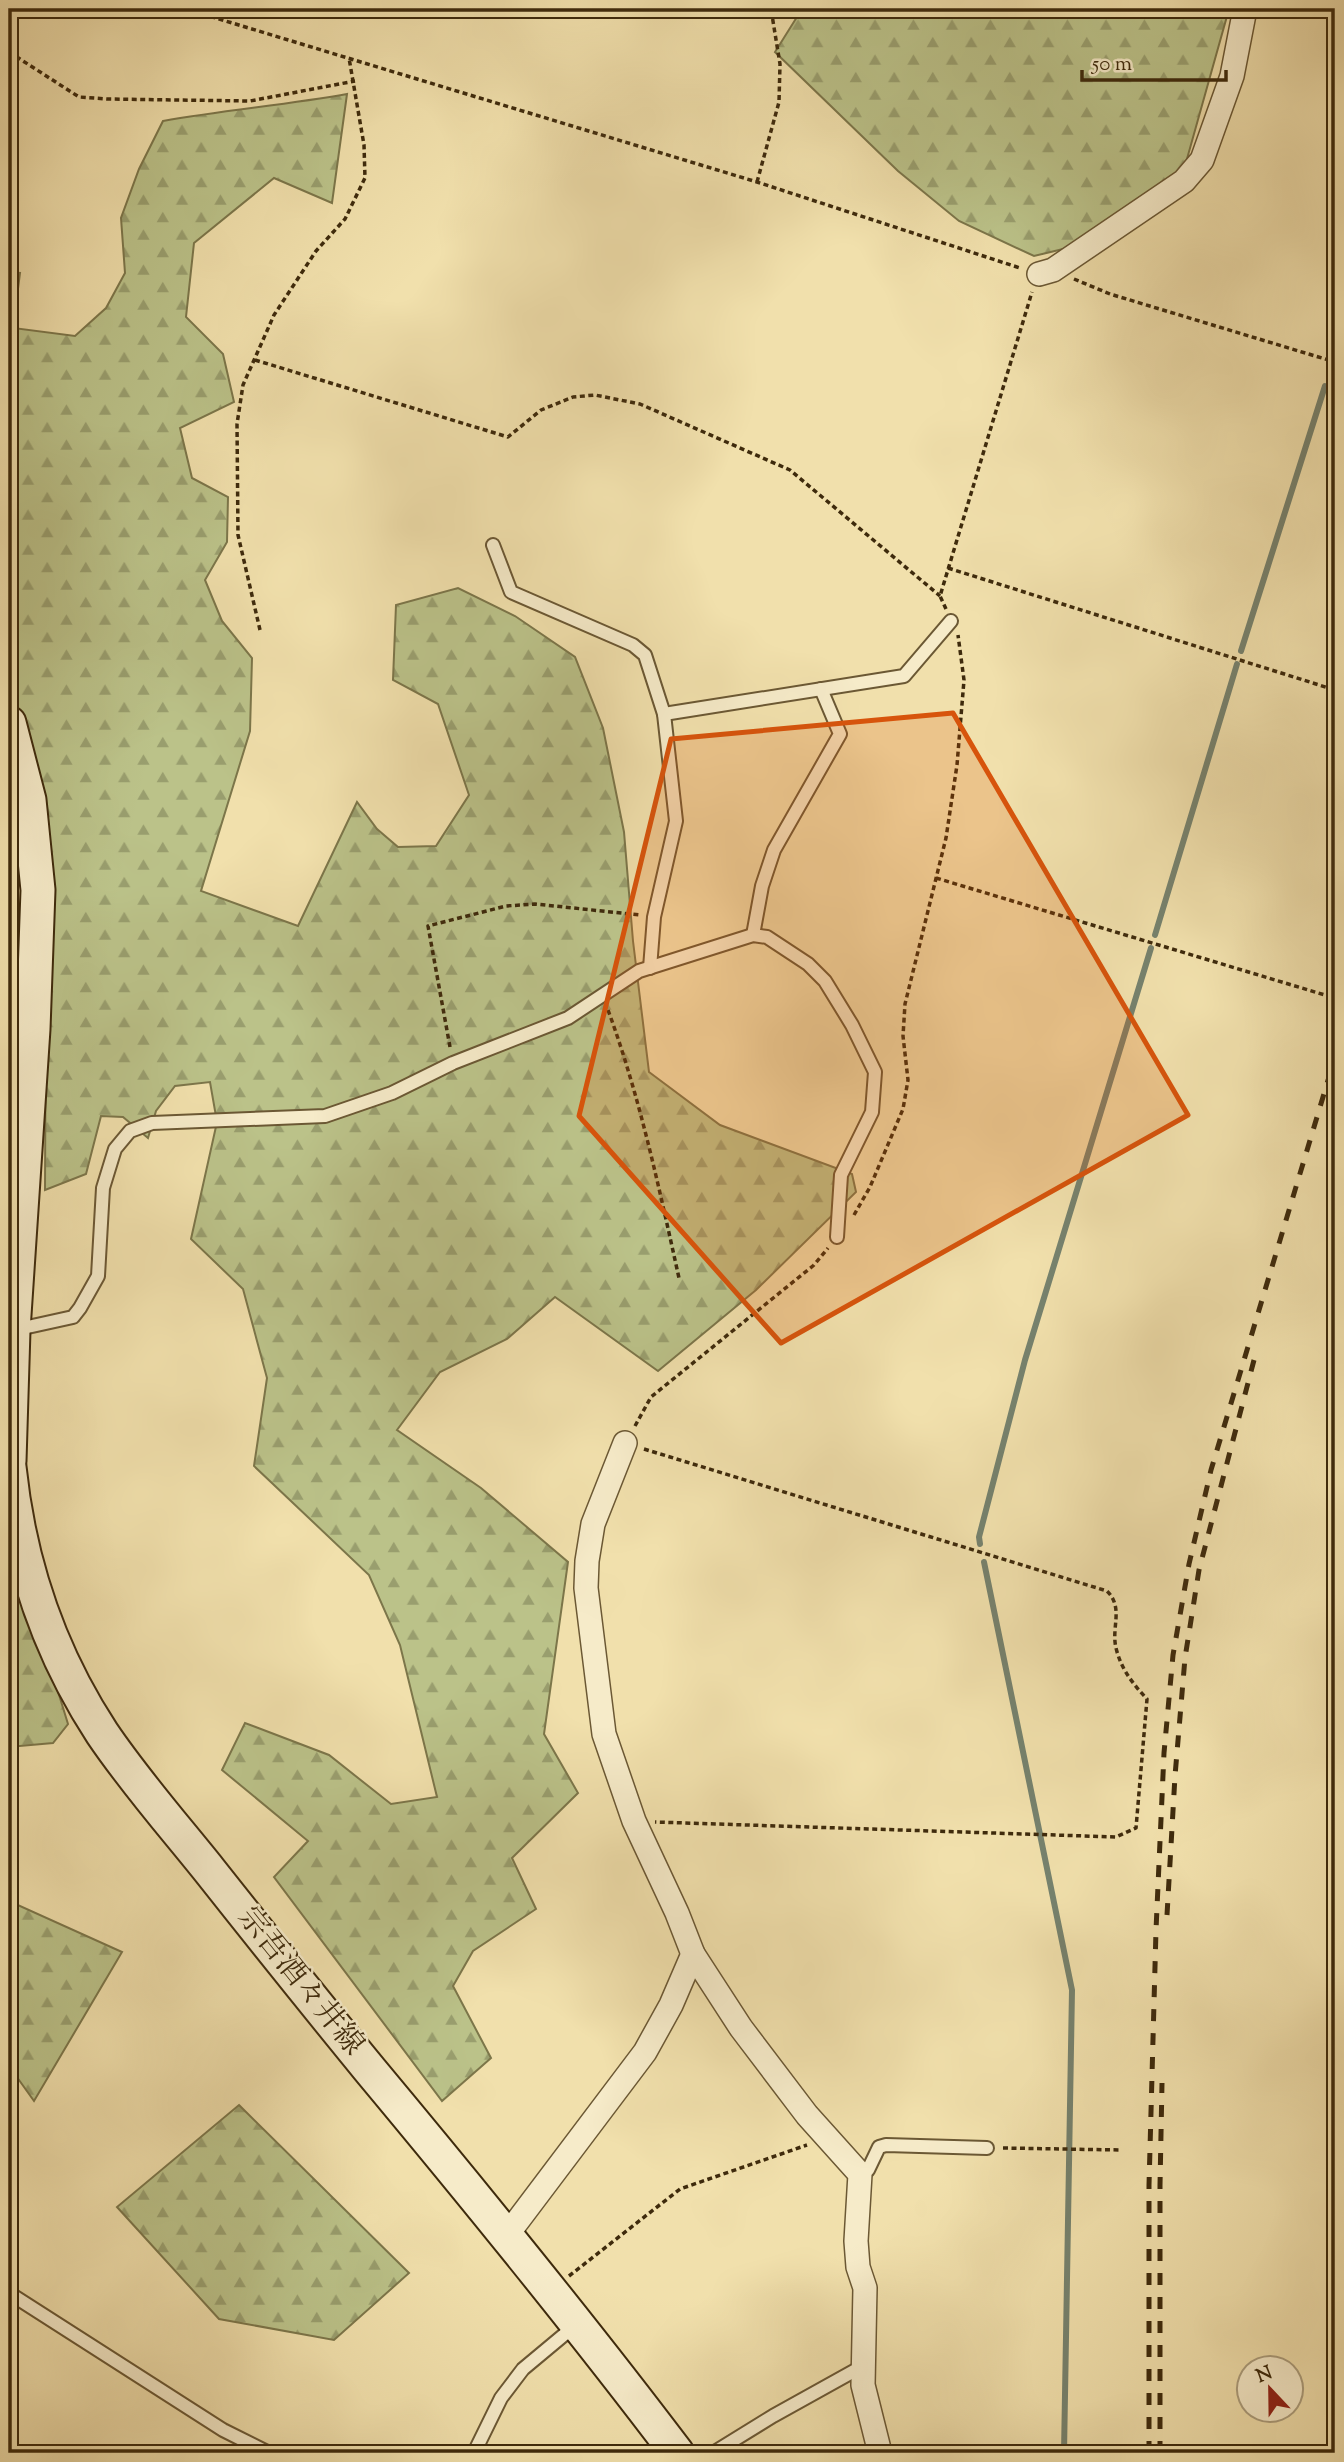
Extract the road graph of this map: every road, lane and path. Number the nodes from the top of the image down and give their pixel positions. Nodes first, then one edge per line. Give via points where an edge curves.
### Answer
1 (186, 9) edge
2 (771, 9) edge
3 (1245, 9) edge
4 (9, 52) edge
5 (349, 58) junction
6 (355, 81) junction
7 (757, 182) junction
8 (1046, 272) junction
9 (255, 360) junction
10 (1335, 362) edge
11 (493, 545) dead end
12 (948, 568) junction
13 (940, 596) junction
14 (951, 621) junction
15 (260, 630) dead end
16 (821, 689) junction
17 (1335, 690) edge
18 (664, 714) junction
19 (9, 723) edge
20 (936, 878) junction
21 (654, 917) junction
22 (753, 935) junction
23 (650, 968) junction
24 (602, 994) junction
25 (1335, 998) edge
26 (453, 1063) junction
27 (837, 1237) junction
28 (679, 1278) dead end
29 (13, 1330) junction
30 (625, 1443) junction
31 (9, 1461) edge
32 (9, 1467) edge
33 (634, 1821) junction
34 (693, 1954) junction
35 (828, 2137) junction
36 (987, 2148) joint
37 (1121, 2150) dead end
38 (860, 2174) junction
39 (508, 2235) junction
40 (551, 2290) junction
41 (9, 2293) edge
42 (577, 2324) junction
43 (863, 2366) junction
44 (269, 2453) edge
45 (474, 2453) edge
46 (677, 2453) edge
47 (713, 2453) edge
48 (880, 2453) edge

1 - 5 path
2 - 7 path via 780,64 779,102
3 - 8 street via 1232,76 1202,160 1184,181
4 - 6 path via 79,97 250,101
5 - 6 path
5 - 7 path
6 - 9 path via 365,178 345,219 316,251 274,315
7 - 8 path
8 - 10 path
8 - 12 path
9 - 13 path via 508,437 541,410 573,397 595,395 640,404 790,470
9 - 15 path via 243,385 237,424 238,535
11 - 18 lane via 511,592 634,645 645,655
12 - 13 path
12 - 17 path
13 - 14 path
14 - 16 lane via 904,676
14 - 20 path via 960,638 964,680 957,765
16 - 18 lane
16 - 22 lane via 840,734 774,850
18 - 21 lane via 676,821
19 - 29 main road via 29,800 38,890
20 - 25 path
20 - 27 path via 905,1004 908,1080 903,1109 870,1187
21 - 23 lane
21 - 26 path via 535,904 506,906 428,926
22 - 23 lane
22 - 27 lane via 767,937 825,981 875,1072 872,1112 841,1175
23 - 24 lane
24 - 26 lane via 568,1018
24 - 28 path via 653,1160
26 - 29 lane via 392,1093 325,1116 152,1123 130,1131 115,1149 103,1188 98,1276 80,1308 72,1317
27 - 30 path via 814,1265 651,1397
29 - 31 main road
30 - 33 street via 593,1524 586,1588 604,1734
30 - 33 path via 1107,1591 1117,1609 1116,1646 1129,1680 1147,1699 1136,1828 1116,1837
32 - 39 main road, 宗吾酒々井線 via 13,1508 42,1618 101,1731 287,1968
33 - 34 street
34 - 35 street via 741,2028
34 - 39 street via 645,2052
35 - 38 street
35 - 40 path via 680,2189
36 - 37 path
36 - 38 lane via 886,2145 879,2147 868,2170
38 - 43 street via 856,2241 865,2288
39 - 40 main road, 宗吾酒々井線
40 - 42 main road, 宗吾酒々井線
41 - 44 lane via 223,2430
42 - 45 lane via 523,2369 501,2399
42 - 46 main road, 宗吾酒々井線
43 - 47 lane
43 - 48 street via 863,2385

